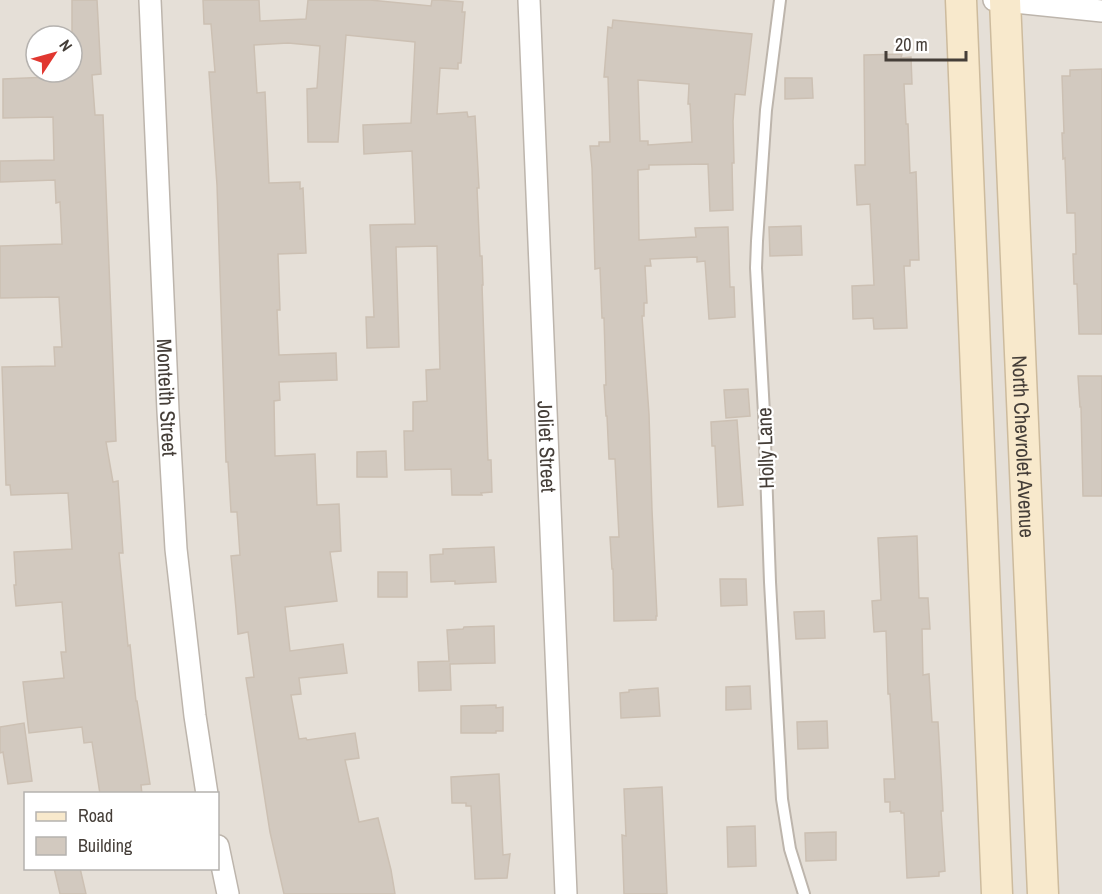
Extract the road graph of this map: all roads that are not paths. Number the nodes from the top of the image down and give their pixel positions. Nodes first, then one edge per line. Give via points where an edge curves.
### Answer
1 (150, 0) edge
2 (529, 0) edge
3 (780, 0) edge
4 (961, 0) edge
5 (1001, 0) edge
6 (1102, 11) edge
7 (1025, 489) junction
8 (981, 490) junction
9 (207, 792) edge
10 (219, 851) edge
11 (228, 894) edge
12 (566, 894) edge
13 (804, 894) edge
14 (997, 894) edge
15 (1043, 894) edge

1 - 9 street, Monteith Street via 176,549
2 - 12 street, Joliet Street
3 - 13 lane, Holly Lane via 766,110 756,268 782,799 786,832
4 - 8 street, North Chevrolet Avenue
5 - 6 street
5 - 7 street, North Chevrolet Avenue
7 - 8 street
7 - 15 street, North Chevrolet Avenue
8 - 14 street, North Chevrolet Avenue
10 - 11 street

